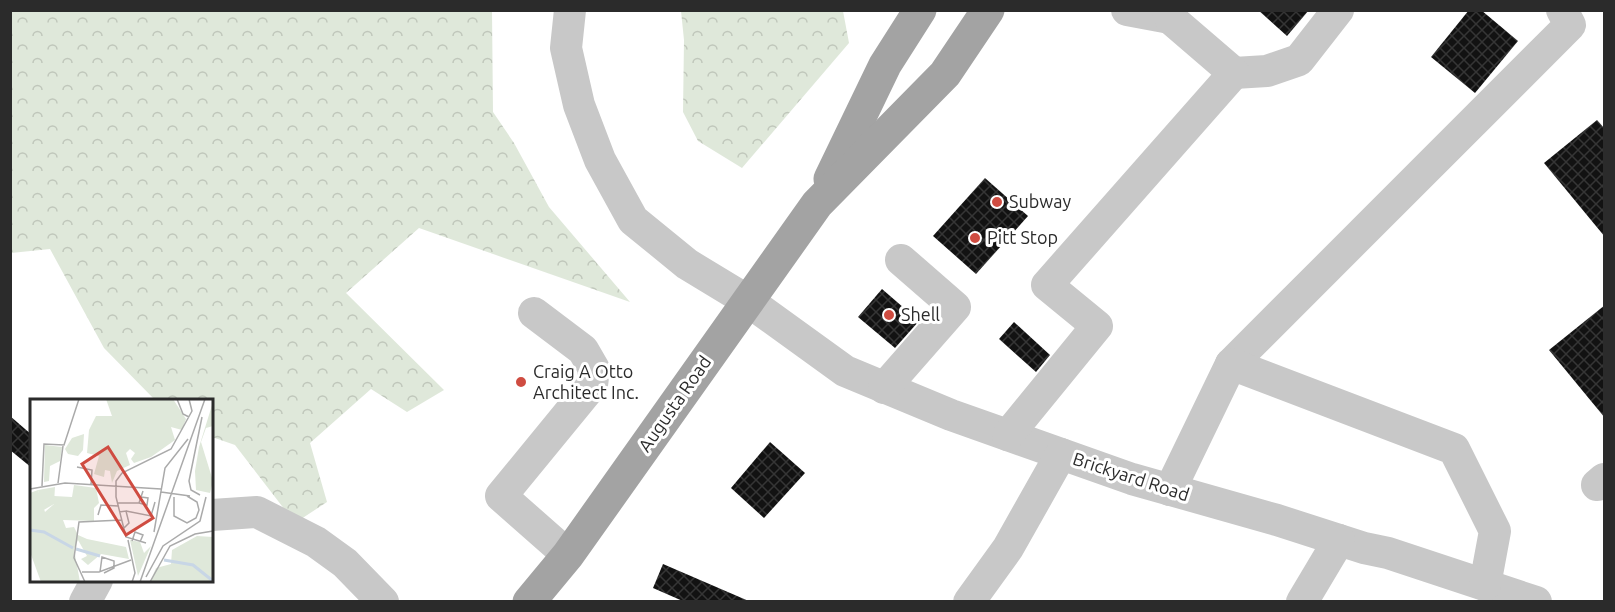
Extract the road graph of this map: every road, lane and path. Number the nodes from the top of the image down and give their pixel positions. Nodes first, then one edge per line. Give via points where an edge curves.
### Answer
1 (570, 10) edge
2 (920, 10) edge
3 (988, 10) edge
4 (1127, 10) edge
5 (1338, 10) edge
6 (1562, 10) edge
7 (1169, 14) edge
8 (1234, 73) junction
9 (817, 204) junction
10 (901, 260) dead end
11 (748, 301) junction
12 (534, 313) dead end
13 (1232, 364) junction
14 (884, 388) junction
15 (1008, 435) junction
16 (1061, 454) junction
17 (1170, 490) junction
18 (213, 516) edge
19 (1340, 540) junction
20 (568, 555) junction
21 (96, 582) edge
22 (1485, 585) junction
23 (85, 602) edge
24 (383, 602) edge
25 (529, 602) edge
26 (969, 602) edge
27 (1302, 602) edge
28 (1536, 602) edge

1 - 11 street, Brickyard Road via 566,48 579,105 600,160 633,219 687,264
2 - 9 main road, Augusta Road via 885,65
3 - 9 main road, Augusta Road via 945,74
4 - 7 street
5 - 8 street via 1299,60 1267,71
6 - 13 street via 1570,25
7 - 8 street
8 - 15 street via 1047,285 1096,326
9 - 11 main road, Augusta Road
10 - 14 street via 955,307
11 - 14 street, Brickyard Road via 845,370
11 - 20 main road, Augusta Road
12 - 20 street via 583,350 594,369 592,385 501,496
13 - 17 street
13 - 22 street via 1454,448 1495,531
14 - 15 street, Brickyard Road
15 - 16 street, Brickyard Road
16 - 17 street, Brickyard Road
16 - 26 street via 1008,548
17 - 19 street, Brickyard Road
18 - 24 street via 257,512 316,542 345,562
19 - 22 street, Brickyard Road
19 - 27 street
20 - 25 main road, Augusta Road
21 - 23 street
22 - 28 street, Brickyard Road

